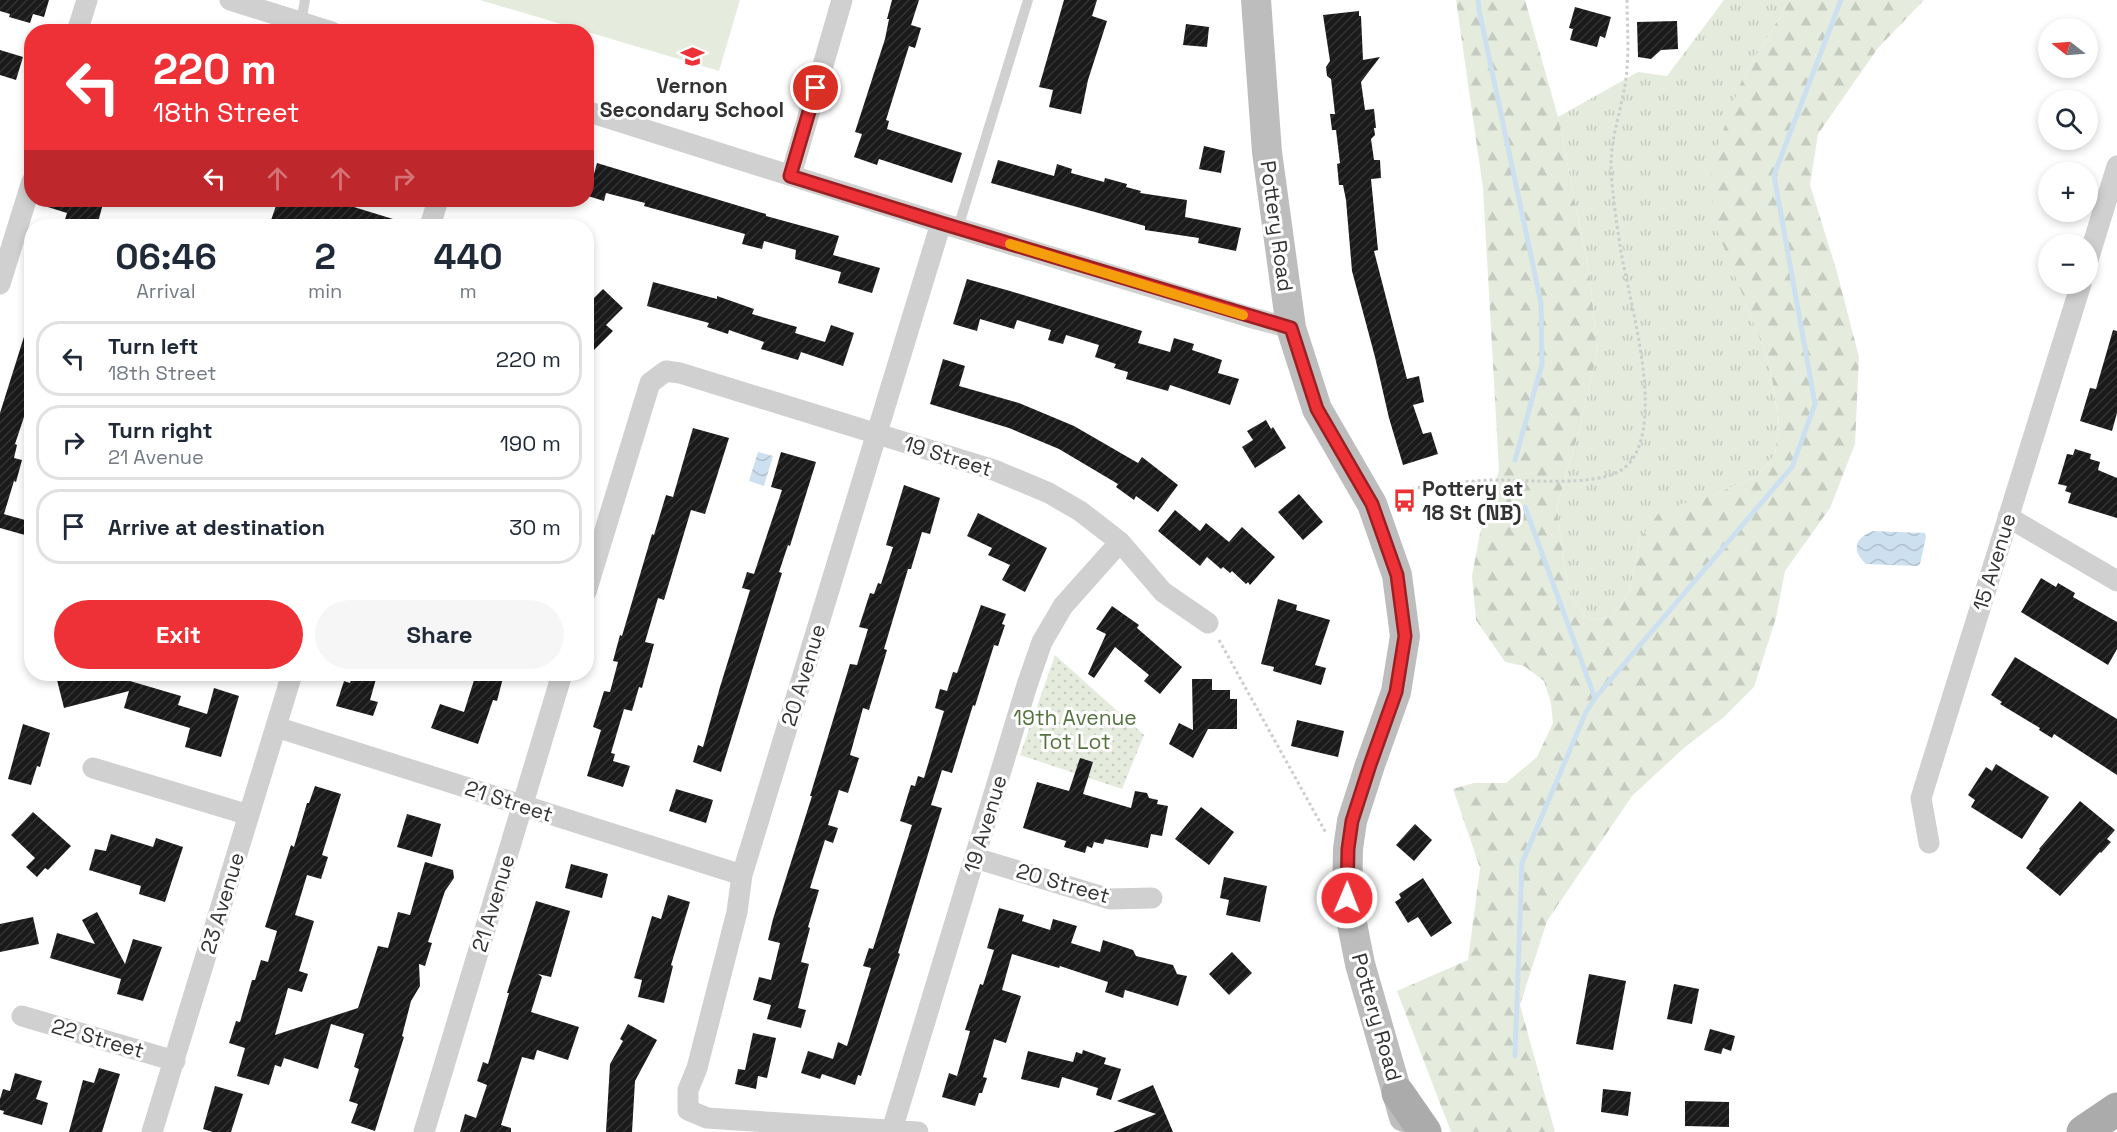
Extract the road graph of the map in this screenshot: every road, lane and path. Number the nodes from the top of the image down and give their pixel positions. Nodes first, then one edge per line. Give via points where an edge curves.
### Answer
1 (87, 0) edge
2 (230, 0) edge
3 (305, 0) edge
4 (842, 0) edge
5 (1028, 0) edge
6 (1256, 0) edge
7 (1627, 0) edge
8 (300, 22) junction
9 (80, 24) edge
10 (306, 24) edge
11 (594, 114) edge
12 (2117, 166) edge
13 (790, 176) junction
14 (24, 207) edge
15 (950, 226) junction
16 (2096, 234) edge
17 (0, 284) edge
18 (2078, 294) edge
19 (1291, 328) junction
20 (877, 433) junction
21 (1372, 504) junction
22 (2008, 517) junction
23 (1120, 542) junction
24 (594, 566) edge
25 (2117, 581) edge
26 (1208, 623) joint
27 (290, 681) edge
28 (560, 681) edge
29 (276, 727) junction
30 (93, 768) dead end
31 (523, 806) junction
32 (249, 815) junction
33 (1929, 843) dead end
34 (1348, 849) junction
35 (975, 858) junction
36 (742, 875) junction
37 (1152, 898) dead end
38 (22, 1016) dead end
39 (175, 1061) junction
40 (1398, 1093) junction
41 (2117, 1109) edge
42 (892, 1130) junction
43 (152, 1132) edge
44 (424, 1132) edge
45 (918, 1132) edge
46 (1395, 1132) edge
47 (1408, 1132) edge
48 (1425, 1132) edge
49 (2083, 1132) edge

1 - 9 street
2 - 8 street
3 - 8 lane
4 - 13 street
5 - 15 lane
6 - 19 street, Pottery Road via 1267,152
7 - 21 path via 1628,69 1611,166 1621,251 1645,372 1646,423 1638,452 1620,472 1599,478 1495,480 1407,489
8 - 10 street
11 - 13 street
12 - 16 street
13 - 15 street
14 - 17 street
15 - 19 street
15 - 20 street, 20 Avenue
18 - 22 street, 15 Avenue
19 - 21 street, Pottery Road via 1317,409
20 - 23 street, 19 Street via 1019,479 1080,511
20 - 24 street, 19 Street via 666,371 650,383
20 - 36 street, 20 Avenue
21 - 34 street, Pottery Road via 1397,575 1405,636 1396,692 1355,810
22 - 25 street
22 - 33 street, 15 Avenue via 1921,798
23 - 26 street, 19 Street via 1163,592
23 - 35 street, 19 Avenue via 1063,606 1042,642
26 - 34 path via 1334,846
27 - 29 street, 23 Avenue
28 - 31 street, 21 Avenue
29 - 31 street, 21 Street
29 - 32 street, 23 Avenue
30 - 32 street
31 - 36 street, 21 Street
31 - 44 street, 21 Avenue
32 - 39 street, 23 Avenue
34 - 40 street, Pottery Road via 1347,898 1360,964
35 - 37 street, 20 Street via 1110,899
35 - 42 street, 19 Avenue
36 - 42 street, 20 Avenue via 734,923 688,1090 688,1110 708,1118
38 - 39 street, 22 Street
39 - 43 street, 23 Avenue
40 - 46 main road
40 - 47 street, Pottery Road
40 - 48 main road
41 - 49 main road
42 - 45 street

